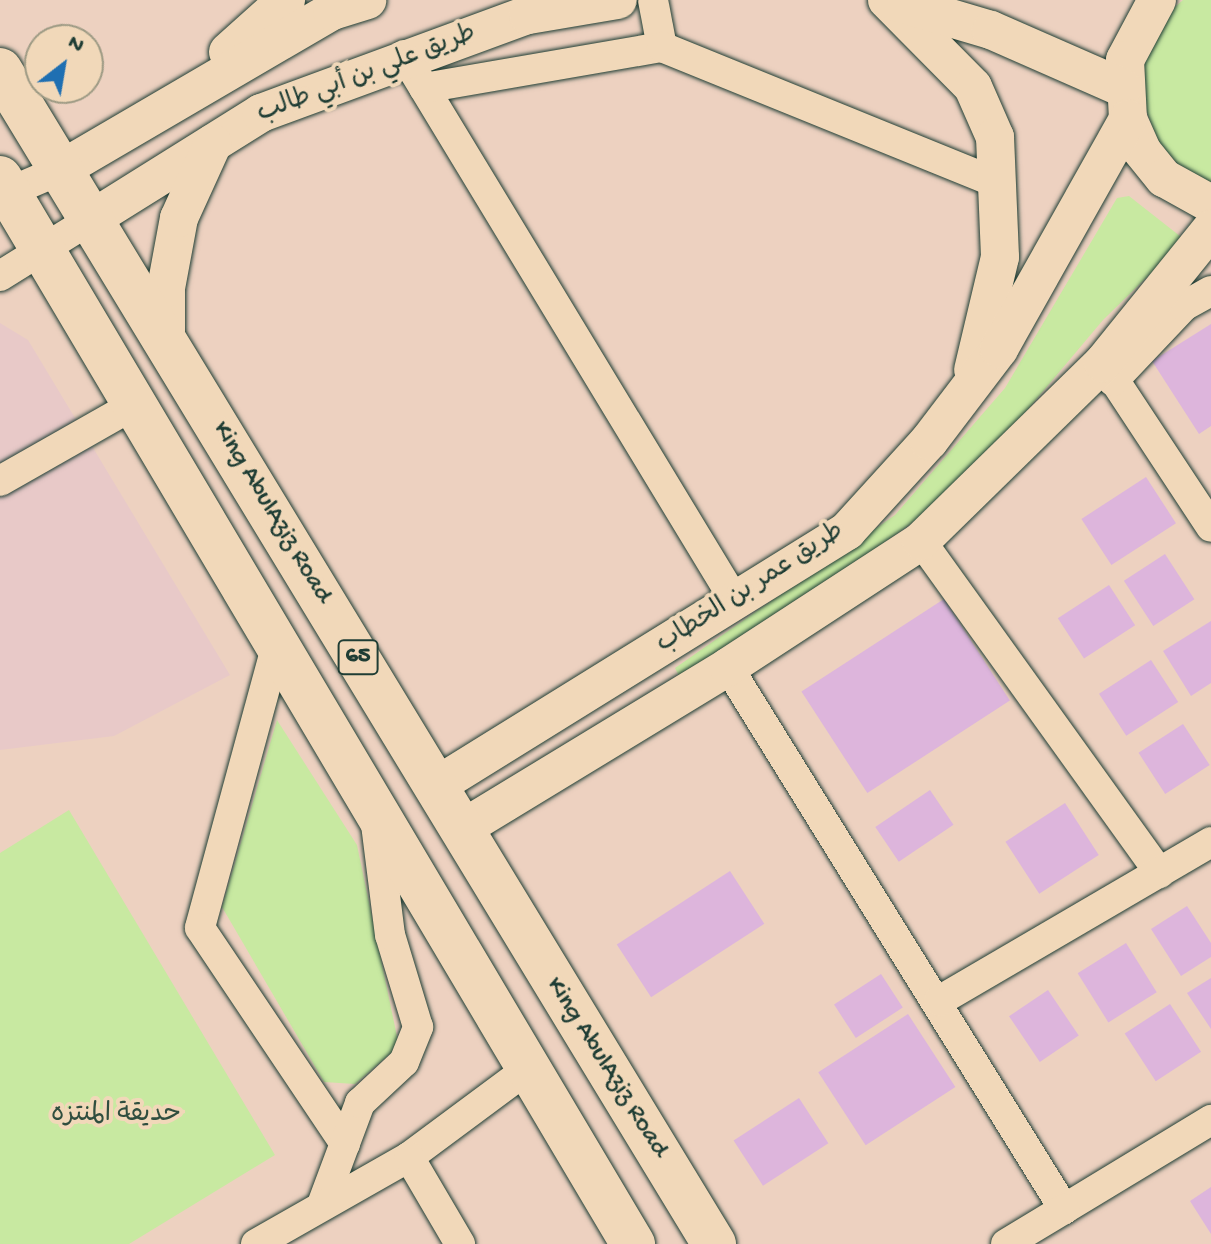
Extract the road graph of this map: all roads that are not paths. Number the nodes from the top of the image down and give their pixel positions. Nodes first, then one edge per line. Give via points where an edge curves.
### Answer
1 (286, 0) edge
2 (367, 0) edge
3 (618, 0) edge
4 (653, 0) edge
5 (889, 0) edge
6 (1157, 0) edge
7 (662, 47) junction
8 (404, 55) junction
9 (0, 70) edge
10 (424, 88) junction
11 (173, 101) junction
12 (1125, 103) junction
13 (213, 143) junction
14 (60, 170) junction
15 (999, 184) junction
16 (3, 188) edge
17 (1211, 204) edge
18 (93, 218) junction
19 (1211, 229) edge
20 (42, 250) junction
21 (0, 276) edge
22 (1211, 291) edge
23 (166, 338) junction
24 (1108, 372) junction
25 (969, 388) junction
26 (134, 405) junction
27 (0, 481) edge
28 (1211, 527) edge
29 (921, 541) junction
30 (735, 601) junction
31 (277, 644) junction
32 (728, 667) junction
33 (436, 786) junction
34 (373, 806) junction
35 (460, 830) junction
36 (1211, 842) edge
37 (1160, 873) junction
38 (939, 1001) junction
39 (526, 1070) junction
40 (1211, 1120) edge
41 (345, 1144) junction
42 (409, 1157) junction
43 (323, 1202) junction
44 (1064, 1209) junction
45 (256, 1244) edge
46 (460, 1244) edge
47 (633, 1244) edge
48 (714, 1244) edge
49 (1006, 1244) edge

1 - 11 main road
2 - 11 main road via 332,11
3 - 8 main road, طريق علي بن أبي طالب via 528,15
4 - 7 street
5 - 12 main road via 991,30
5 - 15 main road via 973,87 995,137
6 - 12 main road, طريق عمر بن الخطاب via 1134,33
7 - 10 street
7 - 15 street
8 - 10 street
8 - 13 main road, طريق علي بن أبي طالب via 261,113
9 - 14 highway, King AbulAziz Road / 65
10 - 30 street
11 - 14 main road
12 - 17 main road via 1142,151 1164,178
12 - 25 main road, طريق عمر بن الخطاب via 1037,287
13 - 18 main road, طريق علي بن أبي طالب
13 - 23 main road via 179,218 166,288
14 - 16 street
14 - 18 highway, King AbulAziz Road / 65
15 - 25 main road via 1000,257
16 - 20 highway, 65
18 - 20 street
18 - 23 highway, King AbulAziz Road / 65
19 - 24 main road, طريق عمر بن الخطاب
20 - 21 street
20 - 26 highway, 65
22 - 24 street via 1184,306
23 - 33 highway, King AbulAziz Road / 65
24 - 28 street
24 - 29 main road, طريق عمر بن الخطاب
25 - 30 main road, طريق عمر بن الخطاب via 847,531
26 - 27 street
26 - 31 highway, 65
29 - 32 main road, طريق عمر بن الخطاب
29 - 37 street
30 - 33 main road, طريق عمر بن الخطاب
31 - 34 highway, 65
31 - 41 street via 200,928
32 - 35 main road, طريق عمر بن الخطاب
32 - 38 street
33 - 35 highway, King AbulAziz Road / 65
34 - 39 highway, 65
34 - 41 street via 390,935 418,1027 404,1062 360,1103
35 - 48 highway, King AbulAziz Road / 65
36 - 37 street
37 - 38 street
38 - 44 street
39 - 42 street
39 - 47 highway, 65
40 - 44 street
41 - 43 street
42 - 43 street
42 - 46 street
43 - 45 street
44 - 49 street

